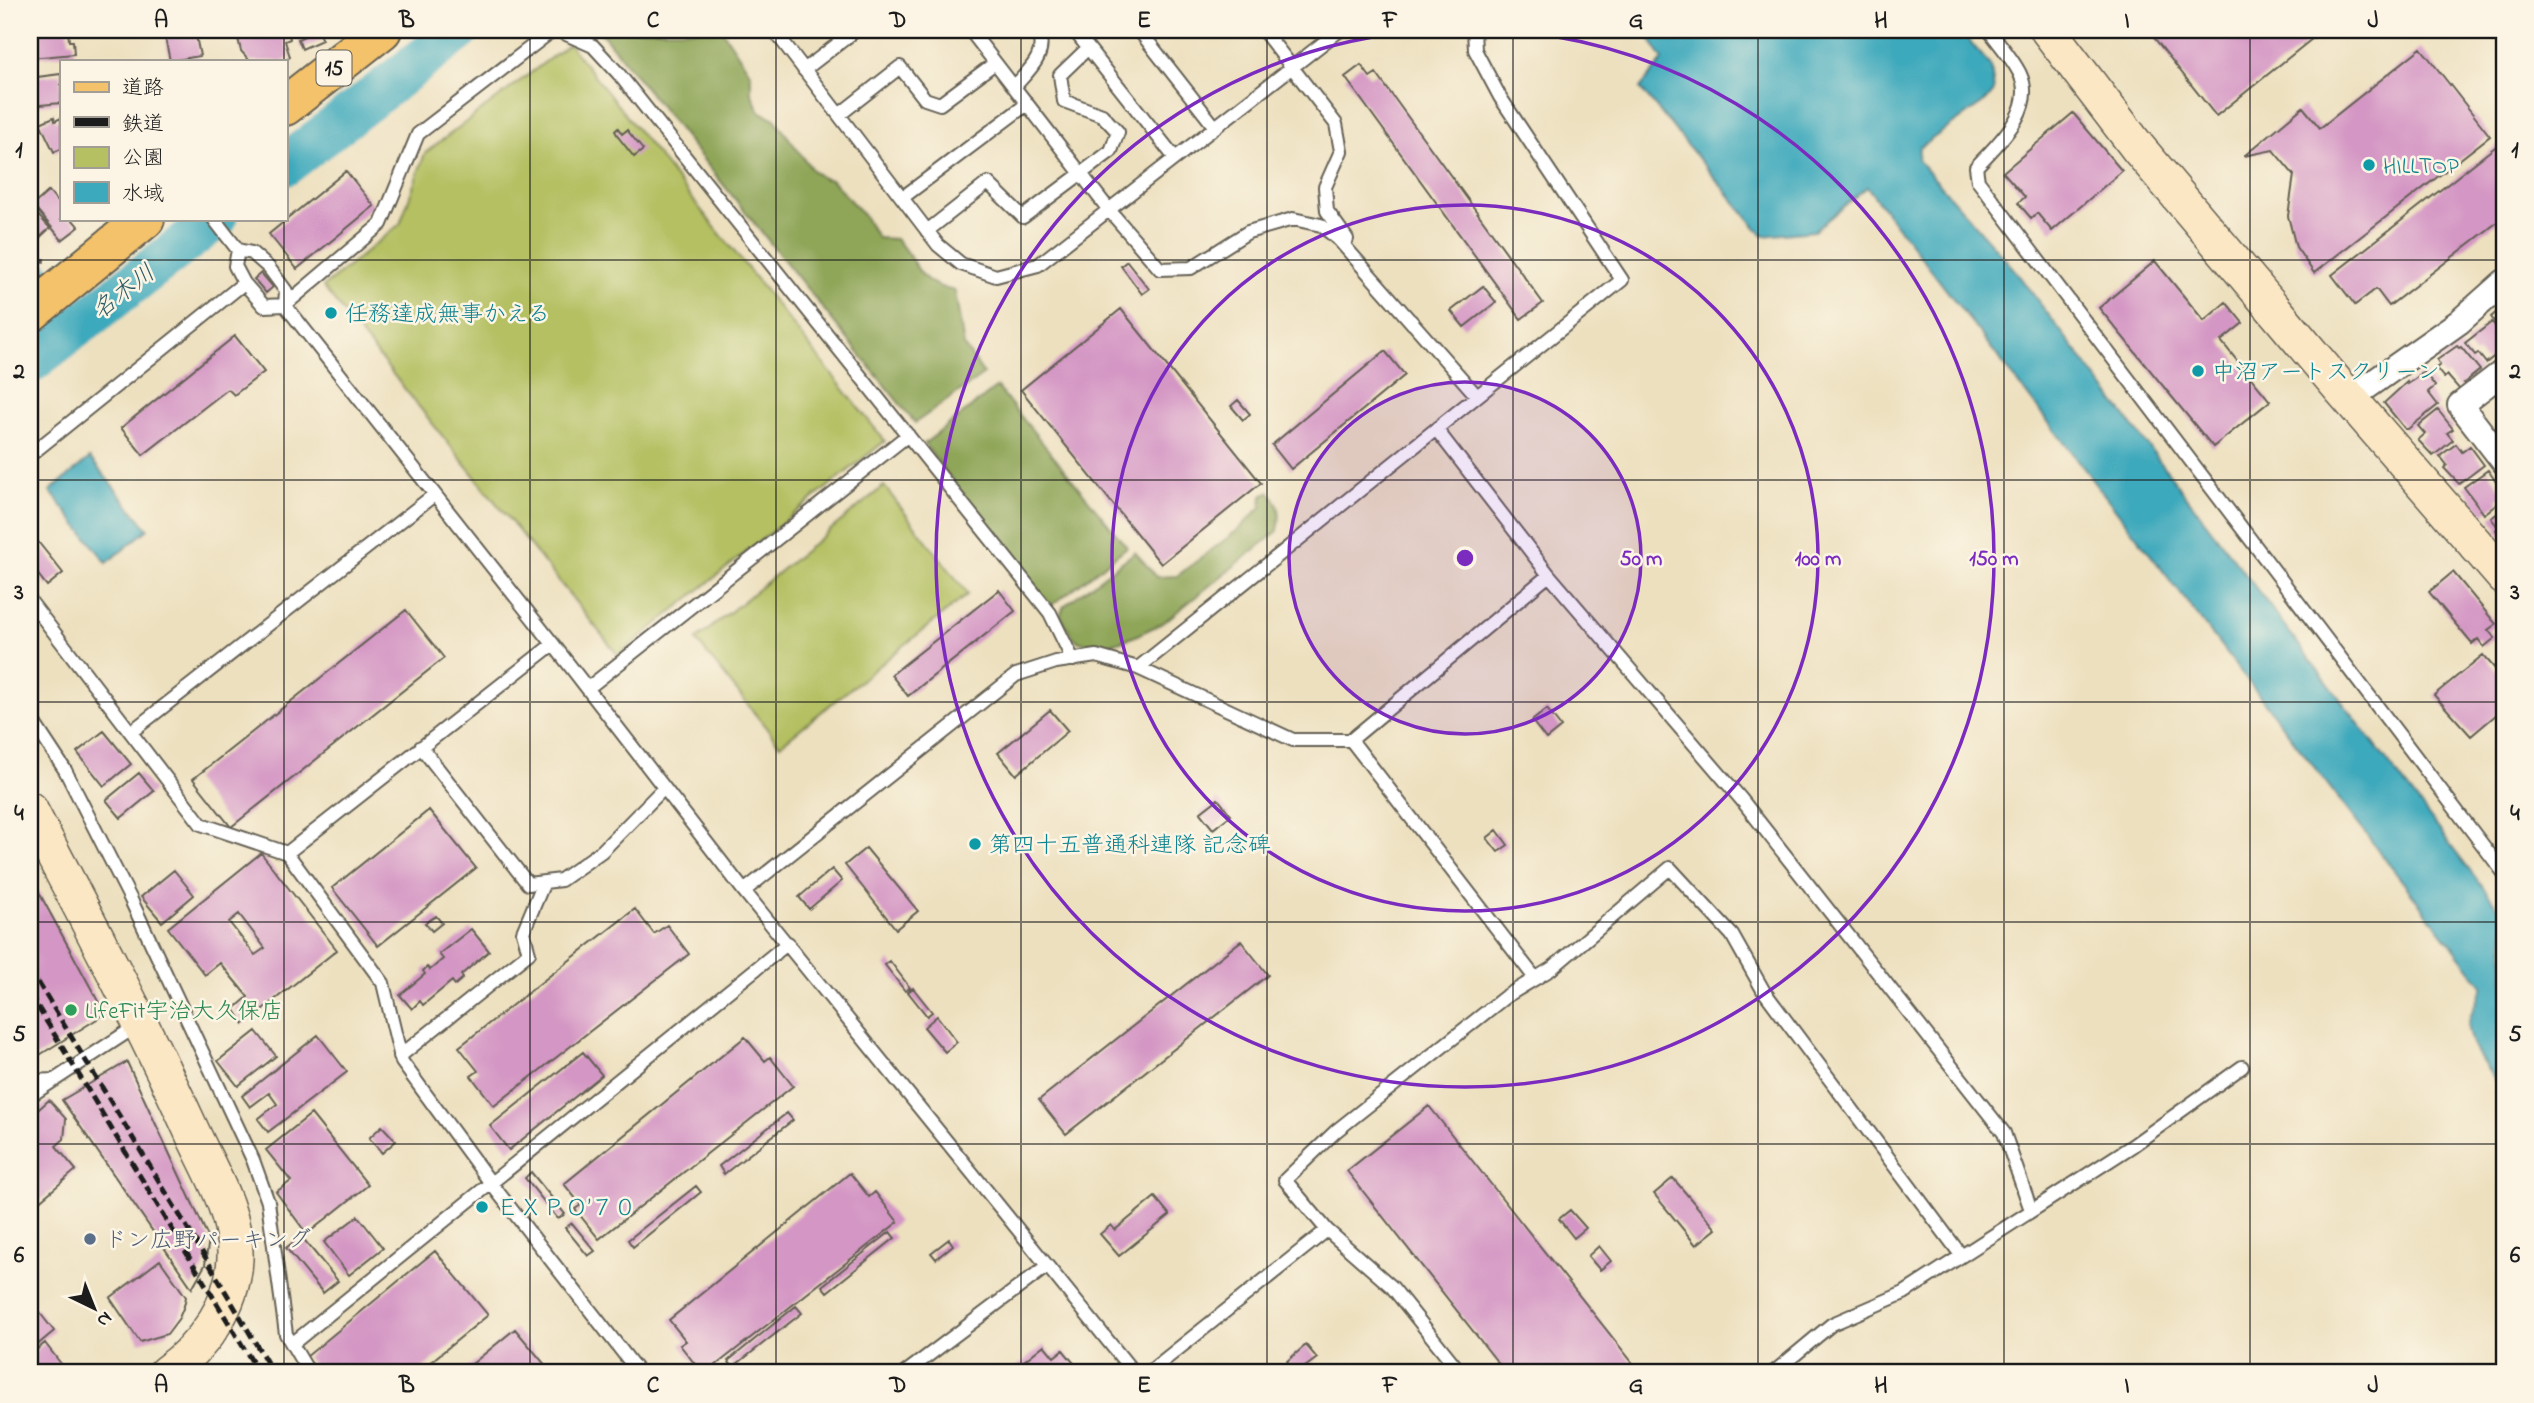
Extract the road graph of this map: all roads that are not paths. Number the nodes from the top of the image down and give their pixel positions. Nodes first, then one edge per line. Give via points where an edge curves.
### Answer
1 (382, 30) edge
2 (555, 30) edge
3 (774, 30) edge
4 (970, 30) edge
5 (1037, 30) edge
6 (1074, 30) edge
7 (1139, 30) edge
8 (1263, 30) edge
9 (1340, 30) edge
10 (1474, 30) edge
11 (1989, 30) edge
12 (2048, 30) edge
13 (846, 33) edge
14 (1088, 48) junction
15 (995, 63) junction
16 (1292, 67) junction
17 (804, 70) junction
18 (1014, 87) junction
19 (287, 104) edge
20 (1027, 104) junction
21 (839, 115) junction
22 (1215, 127) junction
23 (1175, 158) junction
24 (1081, 174) junction
25 (902, 198) junction
26 (1109, 209) junction
27 (144, 220) edge
28 (215, 220) edge
29 (927, 232) junction
30 (238, 250) junction
31 (2504, 282) edge
32 (244, 283) junction
33 (285, 305) junction
34 (30, 313) edge
35 (1413, 324) junction
36 (2504, 371) edge
37 (2364, 389) dead end
38 (1478, 396) junction
39 (1436, 429) junction
40 (908, 435) junction
41 (30, 455) edge
42 (2504, 462) edge
43 (434, 495) junction
44 (1549, 575) junction
45 (2504, 577) edge
46 (30, 601) edge
47 (553, 644) junction
48 (1073, 660) junction
49 (1139, 668) junction
50 (588, 688) junction
51 (30, 717) edge
52 (131, 732) junction
53 (1351, 740) junction
54 (421, 747) junction
55 (664, 788) junction
56 (30, 810) edge
57 (287, 853) junction
58 (2504, 873) edge
59 (544, 882) junction
60 (744, 891) junction
61 (788, 943) junction
62 (1535, 978) junction
63 (142, 1023) junction
64 (400, 1056) junction
65 (2242, 1068) dead end
66 (55, 1080) junction
67 (30, 1081) edge
68 (30, 1096) edge
69 (490, 1182) junction
70 (2031, 1210) junction
71 (1327, 1230) junction
72 (1961, 1255) junction
73 (1047, 1266) junction
74 (292, 1344) junction
75 (166, 1373) edge
76 (309, 1373) edge
77 (639, 1373) edge
78 (905, 1373) edge
79 (1134, 1373) edge
80 (1148, 1373) edge
81 (1461, 1373) edge
82 (1773, 1373) edge

1 - 19 main road, 15
2 - 33 lane via 418,134 381,224
2 - 40 lane via 593,46 618,73
3 - 17 lane
4 - 15 lane
5 - 18 lane via 1041,38 1038,61
6 - 14 lane
7 - 22 lane
8 - 16 lane
9 - 16 lane
10 - 38 lane via 1475,50 1500,97 1622,280
11 - 58 lane via 2021,76 2024,95 2011,130 1976,167 1978,181
12 - 45 street via 2138,148
13 - 17 lane
14 - 23 lane
14 - 24 lane via 1060,75 1064,101 1102,115 1118,132 1111,151
15 - 18 lane
15 - 21 lane via 940,104 925,99 900,67
16 - 22 lane
16 - 35 lane via 1336,124 1341,151 1325,187 1327,211
17 - 21 lane
18 - 20 lane
20 - 24 lane
20 - 25 lane
21 - 25 lane
22 - 23 lane
23 - 26 lane
24 - 26 lane
24 - 29 lane via 1023,218 989,183
25 - 29 lane
26 - 29 lane via 1038,265 996,276 961,264
26 - 35 lane via 1160,269 1191,268 1248,232 1293,219 1321,225
27 - 34 main road
28 - 30 lane
30 - 32 lane via 235,266
30 - 33 lane via 253,253 269,268 286,291
31 - 37 street via 2459,322
32 - 33 lane via 264,306
32 - 41 lane
33 - 43 lane
35 - 38 lane
36 - 42 street via 2460,405
38 - 39 lane
39 - 44 lane
39 - 49 lane
40 - 48 lane via 1050,613
40 - 50 lane
43 - 47 lane
43 - 52 lane
44 - 53 lane
44 - 70 lane via 1741,799 2004,1133
46 - 52 lane
47 - 50 lane
47 - 54 lane
48 - 49 lane via 1096,656
48 - 60 lane via 1016,675
49 - 53 lane via 1293,740
50 - 55 lane
51 - 74 lane via 71,782 131,900 253,1160 268,1202 286,1334
52 - 57 lane via 201,824
53 - 62 lane
54 - 57 lane
54 - 59 lane via 528,884
55 - 59 lane via 602,851 561,880
55 - 60 lane
56 - 63 street
57 - 64 lane via 383,983
59 - 64 lane via 523,932 529,953
60 - 61 lane
61 - 69 lane
61 - 73 lane
62 - 71 lane via 1336,1131 1285,1180
62 - 72 lane via 1670,869 1732,935 1763,990
63 - 66 lane
63 - 75 street via 232,1220 235,1242 233,1275 212,1329
64 - 69 lane
65 - 70 lane
66 - 67 lane
66 - 68 lane
69 - 74 lane
69 - 77 lane
70 - 72 lane
71 - 80 lane
71 - 81 lane via 1392,1287
72 - 82 lane via 1904,1293 1832,1324
73 - 78 lane
73 - 79 lane
74 - 76 lane

